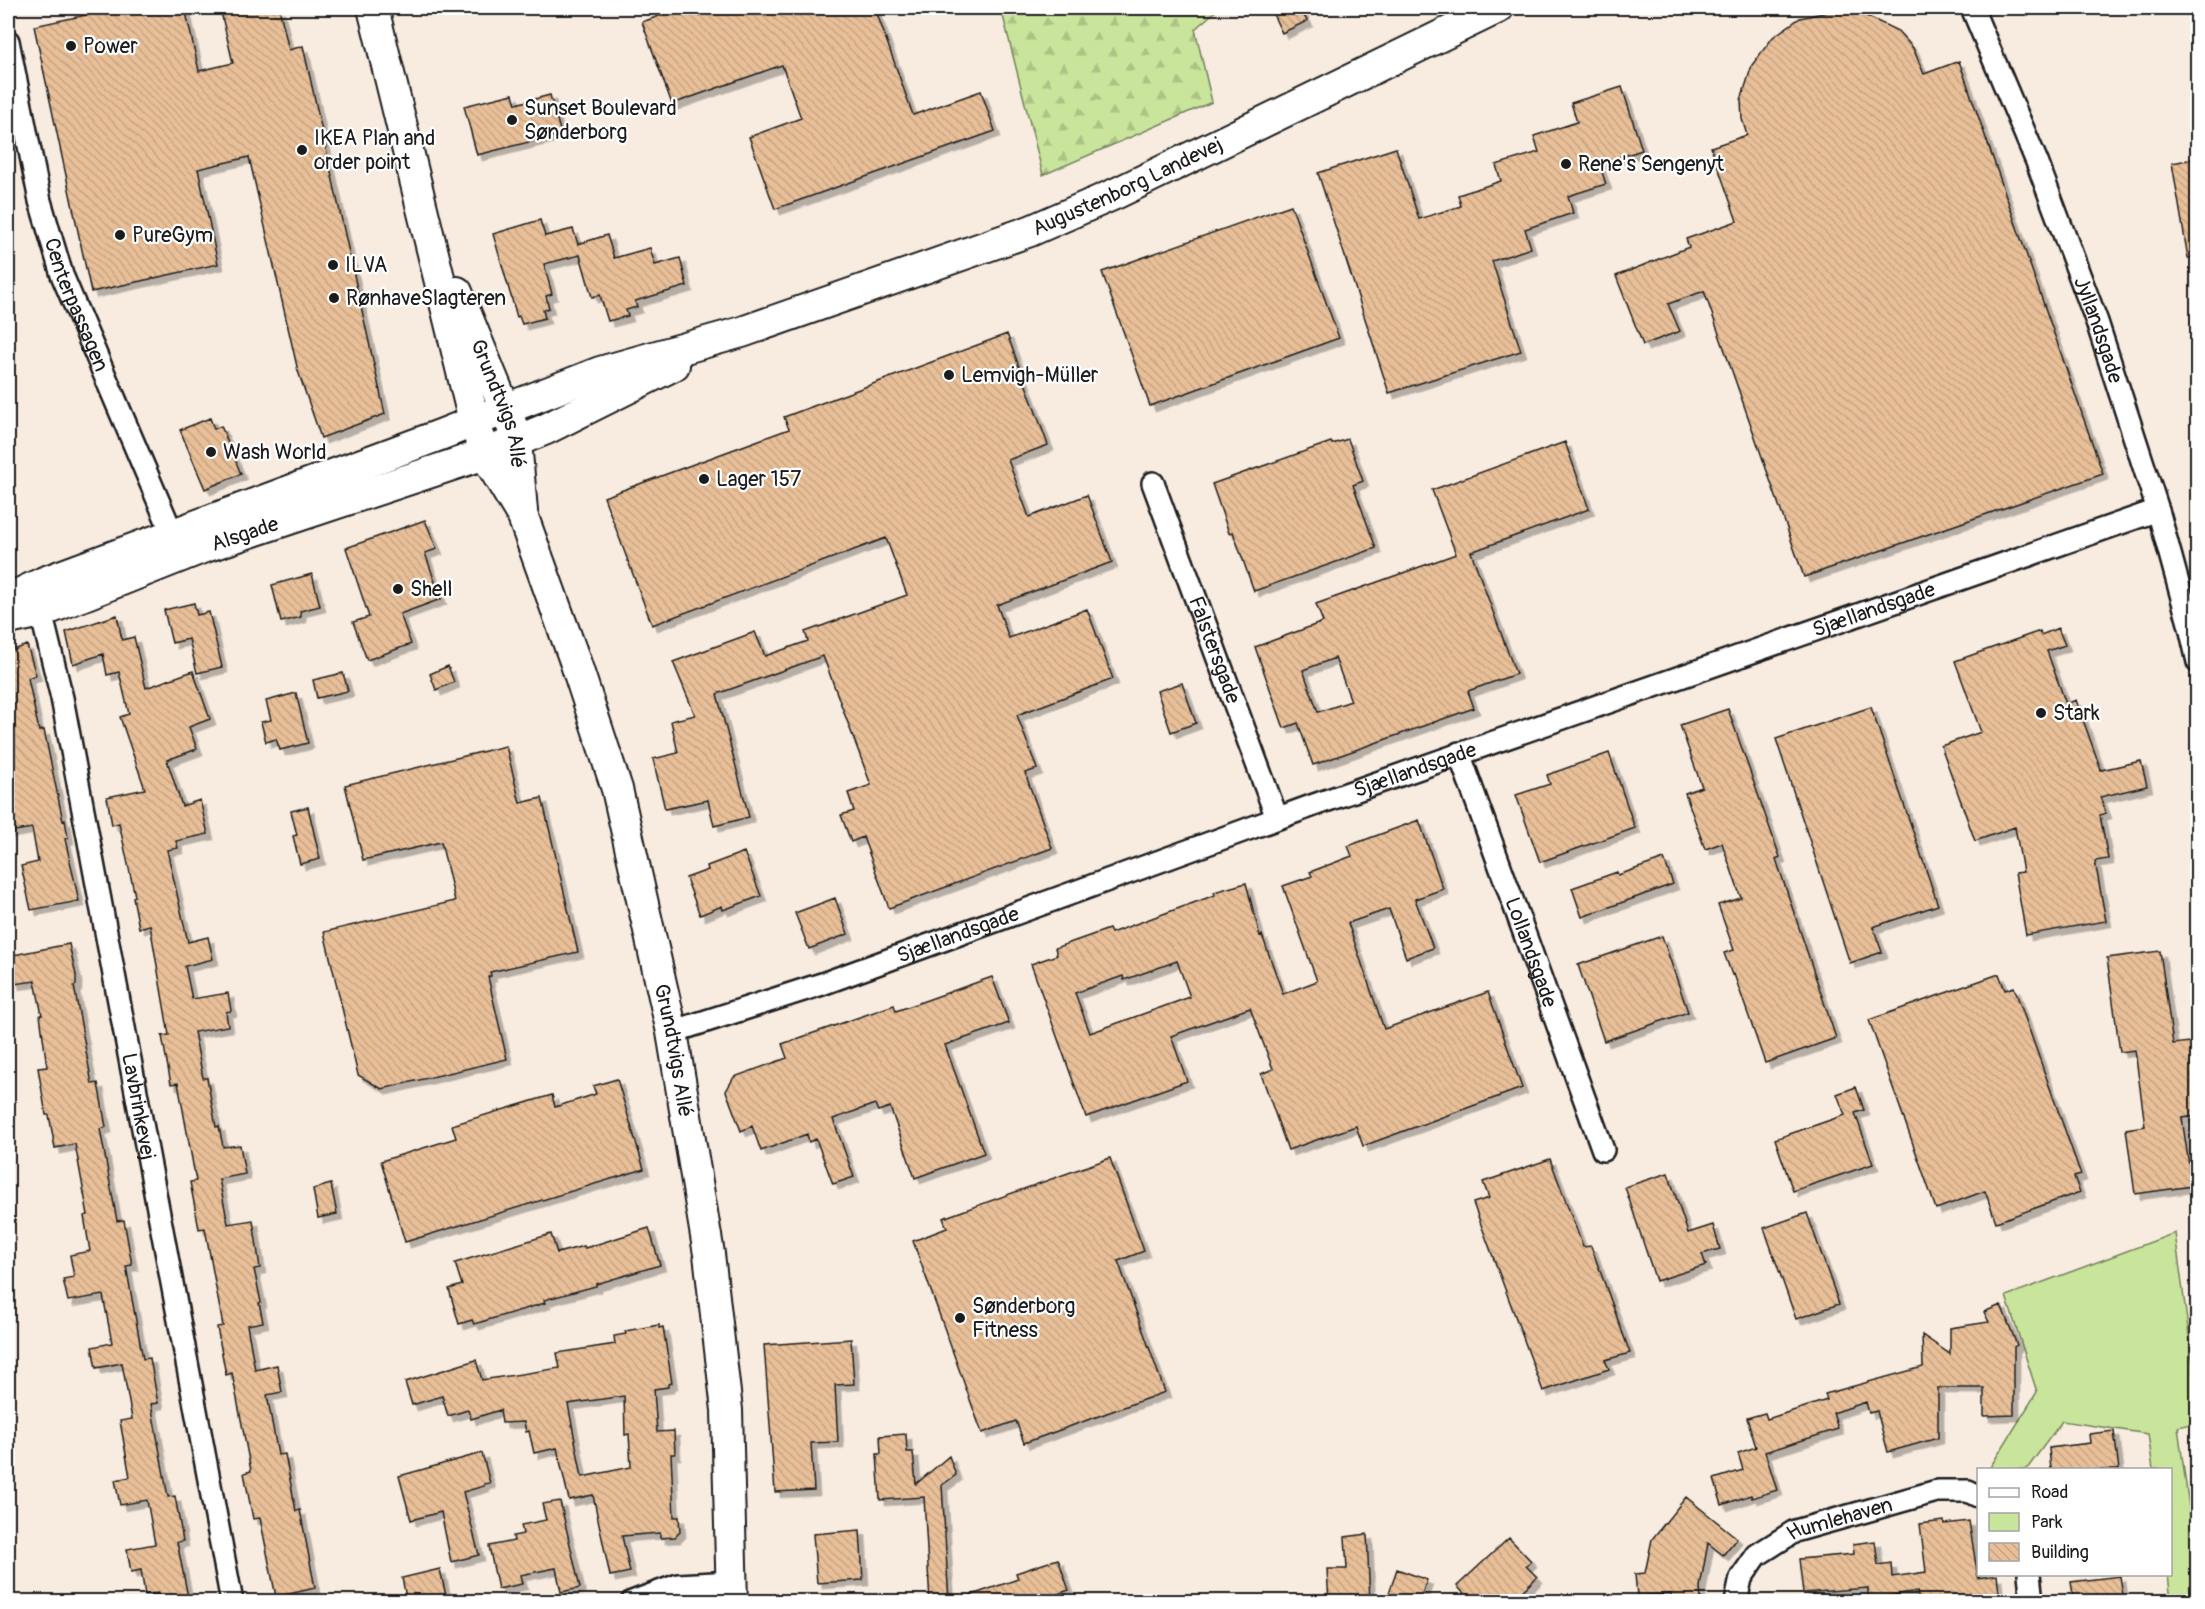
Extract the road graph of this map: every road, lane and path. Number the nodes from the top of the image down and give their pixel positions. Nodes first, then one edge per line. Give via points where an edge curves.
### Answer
1 (373, 8) edge
2 (1498, 8) edge
3 (1972, 8) edge
4 (8, 41) edge
5 (428, 228) junction
6 (741, 332) junction
7 (511, 426) junction
8 (479, 439) junction
9 (1153, 483) dead end
10 (2158, 510) junction
11 (523, 517) junction
12 (177, 545) junction
13 (8, 599) edge
14 (41, 612) junction
15 (8, 619) edge
16 (2198, 662) edge
17 (1459, 753) junction
18 (1277, 818) junction
19 (672, 1032) junction
20 (1603, 1150) dead end
21 (1977, 1496) edge
22 (2029, 1576) edge
23 (732, 1592) edge
24 (232, 1602) edge
25 (632, 1602) edge
26 (1736, 1602) edge
27 (2032, 1602) edge

1 - 5 street, Grundtvigs Allé
2 - 6 street, Augustenborg Landevej via 1041,226
3 - 10 street, Jyllandsgade via 2037,162 2093,312
4 - 12 street, Centerpassagen via 40,201 62,275
5 - 7 street, Grundtvigs Allé
5 - 8 street, Grundtvigs Allé
6 - 7 street, Augustenborg Landevej via 600,372
6 - 7 street, Augustenborg Landevej via 546,429
7 - 8 street, Augustenborg Landevej
7 - 11 street, Grundtvigs Allé
8 - 11 street, Grundtvigs Allé
8 - 12 street, Alsgade
8 - 12 street, Alsgade via 326,505
9 - 18 street, Falstersgade
10 - 16 street, Jyllandsgade
10 - 17 street, Sjællandsgade
11 - 19 street, Grundtvigs Allé via 617,789
12 - 13 street, Alsgade via 44,582
12 - 14 street, Alsgade
14 - 15 street, Alsgade
14 - 24 street, Lavbrinkevej via 62,698
17 - 18 street, Sjællandsgade
17 - 20 street, Lollandsgade
18 - 19 street, Sjællandsgade via 822,984
19 - 23 street, Grundtvigs Allé via 709,1254 727,1410
21 - 26 street, Humlehaven via 1968,1491 1937,1491 1795,1531 1757,1555 1741,1578
22 - 27 street
23 - 25 street via 678,1585

